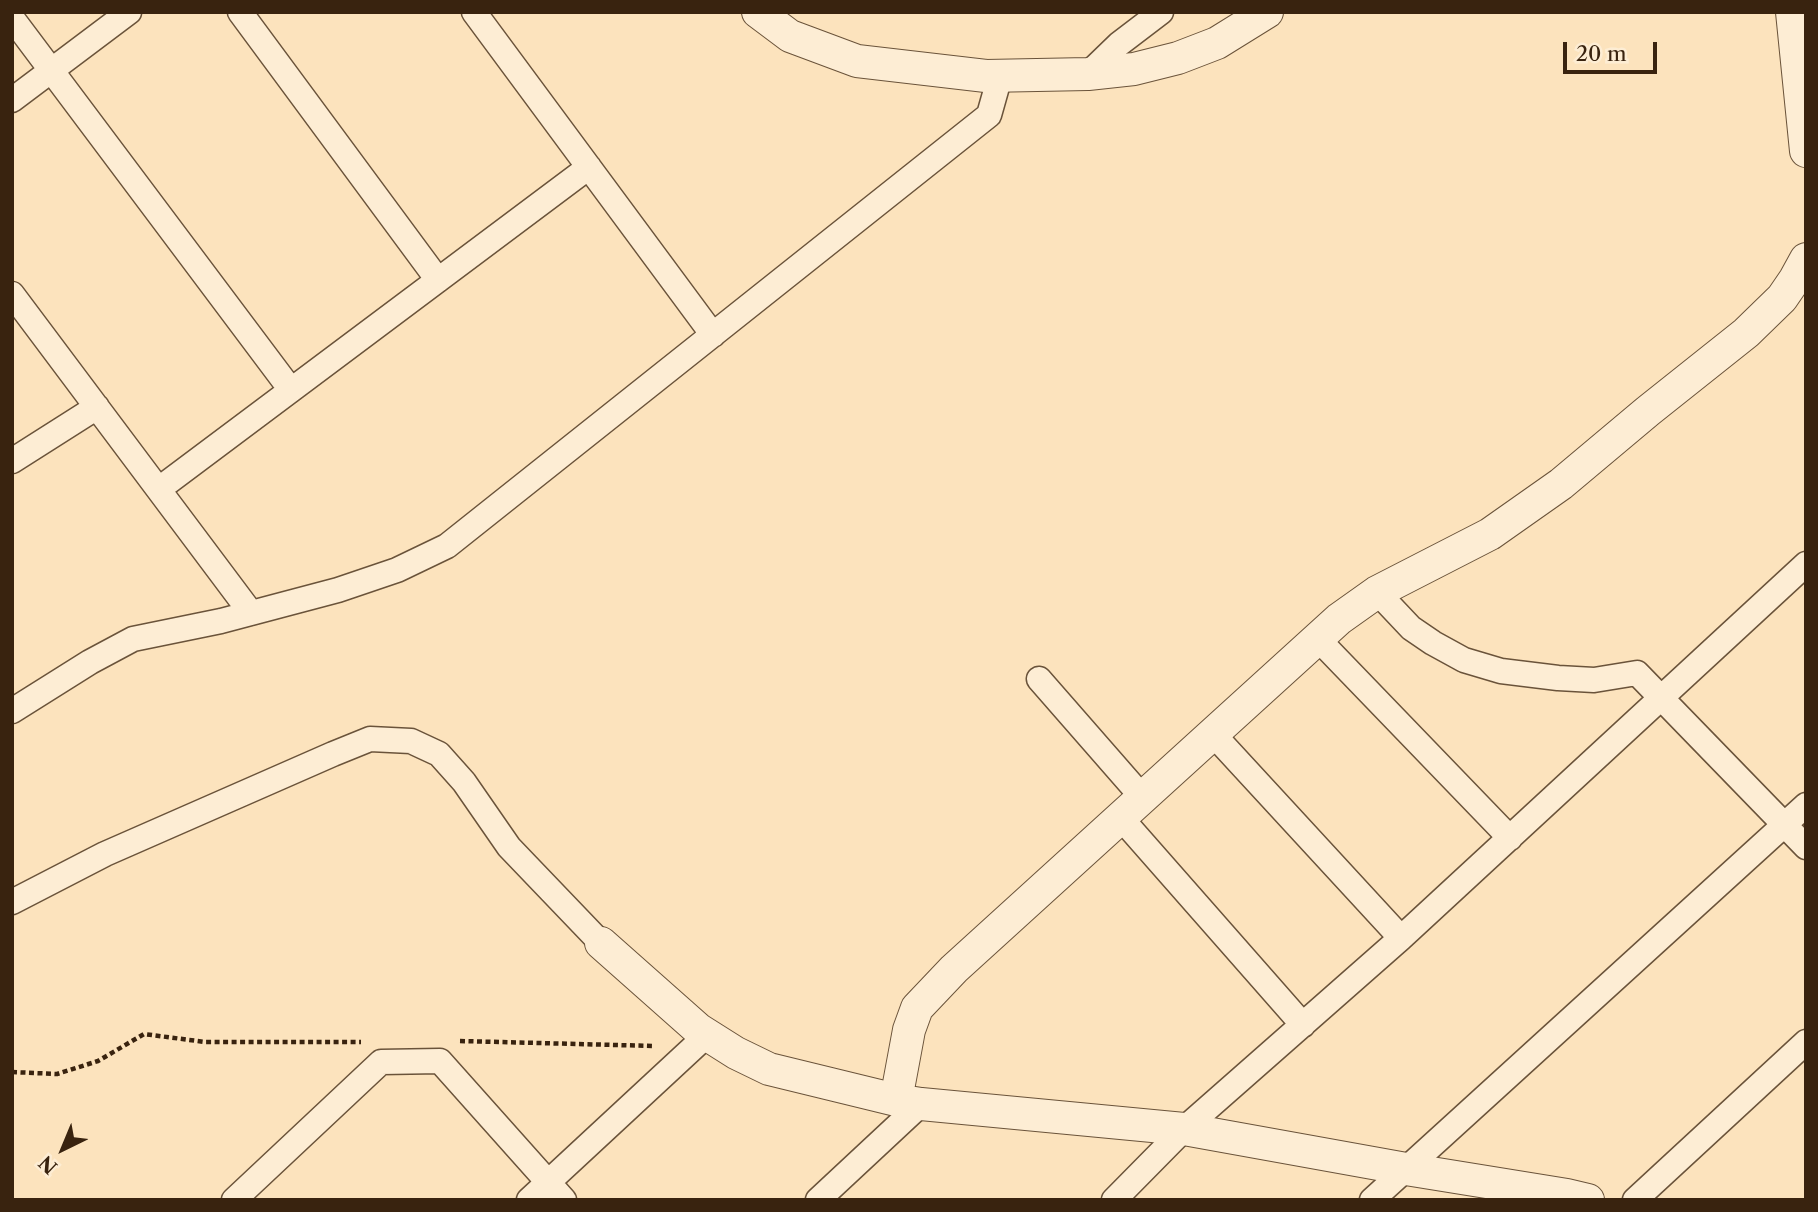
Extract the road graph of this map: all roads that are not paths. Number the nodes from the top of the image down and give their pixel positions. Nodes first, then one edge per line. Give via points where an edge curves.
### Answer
1 (129, 12) edge
2 (240, 12) edge
3 (474, 12) edge
4 (758, 12) edge
5 (1161, 12) edge
6 (1267, 12) edge
7 (1792, 12) edge
8 (12, 18) edge
9 (52, 71) junction
10 (1088, 74) junction
11 (1000, 76) junction
12 (12, 100) edge
13 (1806, 151) edge
14 (589, 167) junction
15 (1802, 276) edge
16 (438, 280) junction
17 (12, 294) edge
18 (713, 335) junction
19 (291, 390) junction
20 (97, 407) junction
21 (12, 461) edge
22 (159, 489) junction
23 (1806, 564) edge
24 (1377, 592) junction
25 (251, 613) junction
26 (1318, 639) junction
27 (1039, 679) dead end
28 (1662, 698) junction
29 (12, 711) edge
30 (1213, 734) junction
31 (1806, 805) edge
32 (1132, 808) junction
33 (1784, 825) junction
34 (1510, 838) junction
35 (1806, 847) edge
36 (12, 902) edge
37 (1401, 938) junction
38 (601, 943) joint
39 (1303, 1025) junction
40 (701, 1041) junction
41 (1806, 1042) edge
42 (908, 1102) junction
43 (1184, 1129) junction
44 (1406, 1168) junction
45 (556, 1191) edge
46 (234, 1200) edge
47 (529, 1200) edge
48 (818, 1200) edge
49 (1114, 1200) edge
50 (1372, 1200) edge
51 (1588, 1200) edge
52 (1635, 1200) edge

1 - 9 street
2 - 16 street
3 - 14 street
4 - 11 street via 790,36 857,61
5 - 10 street
6 - 10 street via 1217,43 1178,58
7 - 13 street
8 - 9 street
9 - 12 street
9 - 19 street
10 - 11 street
11 - 18 street via 989,115
14 - 16 street
14 - 18 street
15 - 24 street via 1746,333 1561,484 1490,534
16 - 19 street
17 - 20 street
18 - 25 street via 447,545 397,570
19 - 22 street
20 - 21 street
20 - 22 street
22 - 25 street
23 - 28 street
24 - 26 street
24 - 28 street via 1411,628 1464,660 1501,671 1558,678 1594,680 1637,673
25 - 29 street via 133,639
26 - 30 street
26 - 34 street
27 - 32 street
28 - 33 street
28 - 34 street
30 - 32 street
30 - 37 street
31 - 33 street
32 - 39 street
32 - 42 street via 917,1008 909,1030
33 - 35 street
33 - 44 street
34 - 37 street
36 - 38 street via 105,854 370,739 411,741 439,754 509,847
37 - 39 street
38 - 40 street via 698,1029
39 - 43 street
40 - 42 street via 769,1069
40 - 45 street
41 - 52 street
42 - 43 street
42 - 48 street
43 - 44 street
43 - 49 street
44 - 50 street
44 - 51 street
45 - 46 street via 440,1061 382,1062
45 - 47 street

